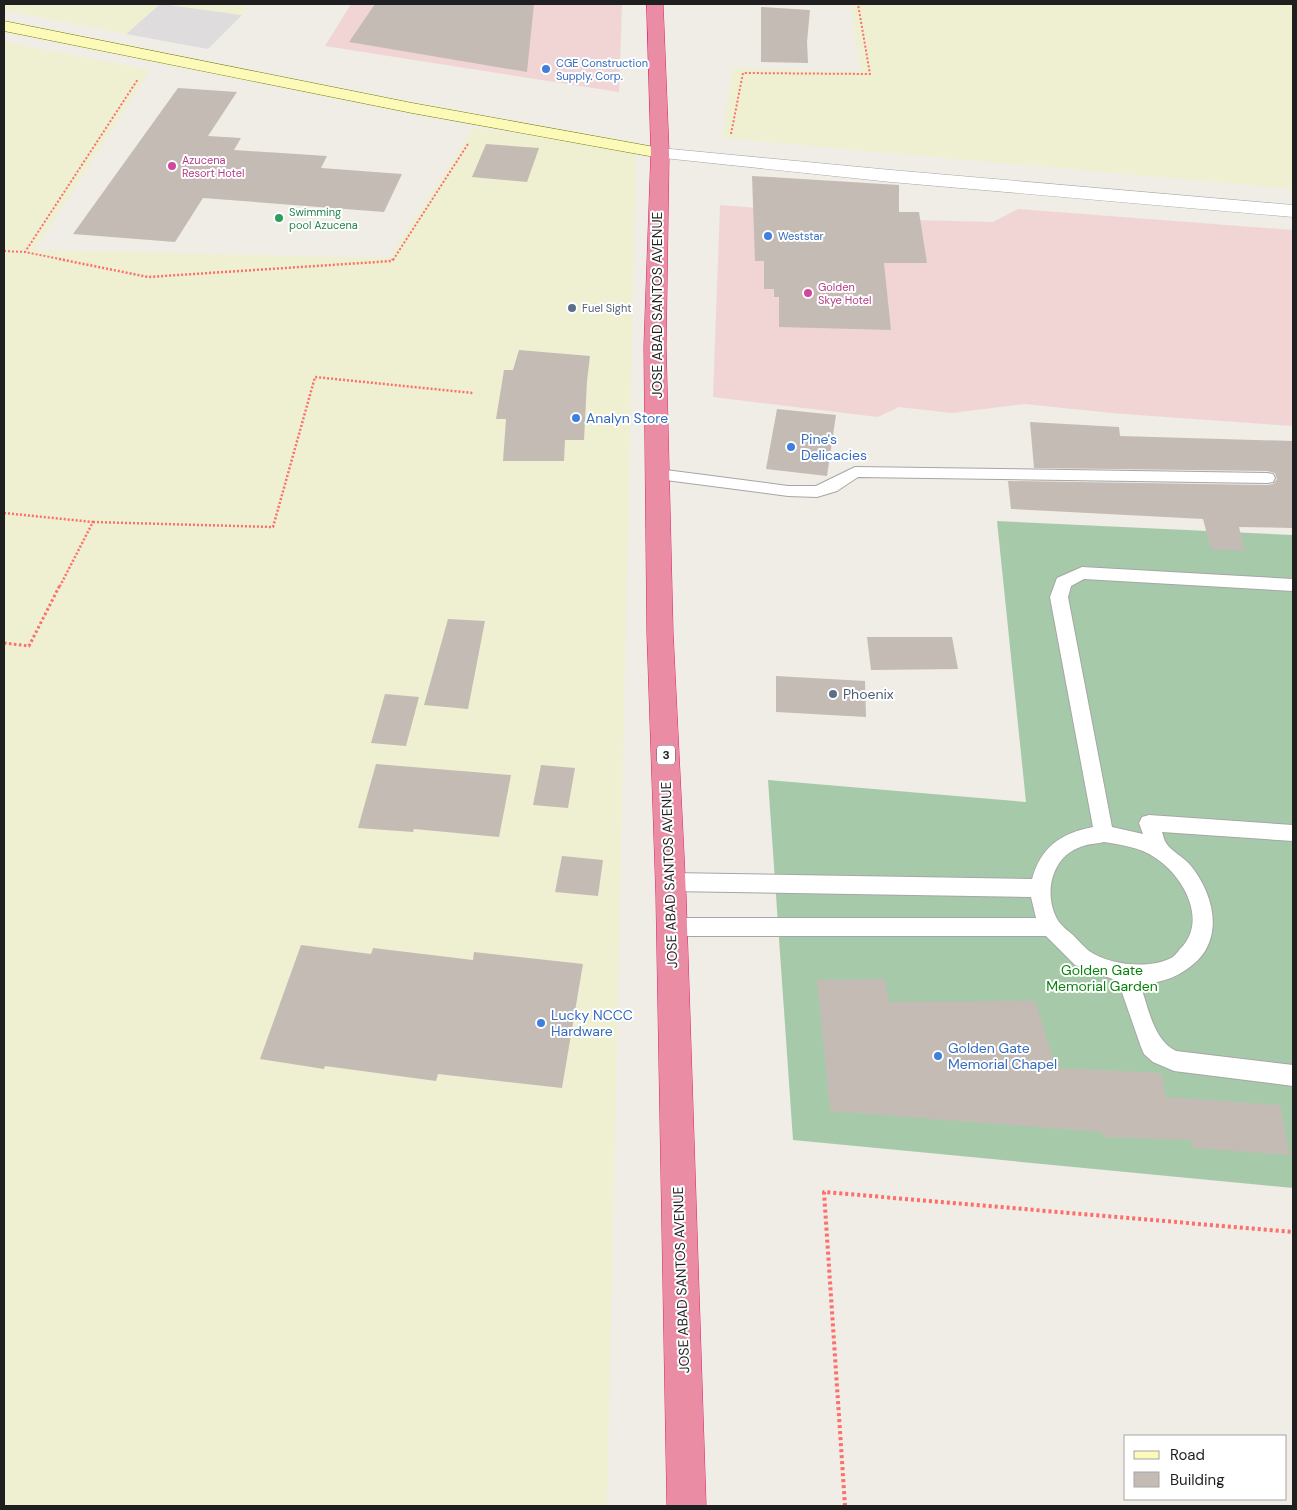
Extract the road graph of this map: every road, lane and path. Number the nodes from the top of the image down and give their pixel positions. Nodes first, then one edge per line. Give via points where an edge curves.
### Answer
1 (655, 4) edge
2 (858, 4) edge
3 (4, 26) edge
4 (138, 79) dead end
5 (730, 134) dead end
6 (472, 139) dead end
7 (660, 153) junction
8 (1293, 211) edge
9 (4, 251) edge
10 (25, 252) junction
11 (473, 393) dead end
12 (658, 474) junction
13 (1268, 478) dead end
14 (4, 513) edge
15 (93, 522) junction
16 (1293, 585) edge
17 (4, 643) edge
18 (1293, 833) edge
19 (1104, 834) junction
20 (1158, 849) junction
21 (670, 882) junction
22 (1040, 888) junction
23 (671, 927) junction
24 (1050, 927) junction
25 (1126, 975) junction
26 (1293, 1076) edge
27 (1293, 1232) edge
28 (687, 1506) edge
29 (845, 1506) edge

1 - 7 highway, JOSE ABAD SANTOS AVENUE / 3
2 - 5 path via 870,74 743,73
3 - 7 street via 412,108
4 - 10 path
6 - 10 path via 392,261 148,276
7 - 8 street
7 - 12 highway, JOSE ABAD SANTOS AVENUE / 3 via 655,346
9 - 10 path
11 - 15 path via 315,377 273,526
12 - 13 lane via 816,492 855,472
12 - 21 highway, JOSE ABAD SANTOS AVENUE / 3 via 660,633
14 - 15 path
15 - 17 path via 29,646
16 - 19 lane via 1082,573 1063,582 1059,597
18 - 20 lane via 1149,822
19 - 20 lane via 1131,838
19 - 22 lane via 1066,844 1052,855 1043,871
20 - 25 lane via 1182,868 1198,892 1204,918 1199,943 1182,963 1156,974
21 - 22 lane
21 - 23 highway, JOSE ABAD SANTOS AVENUE / 3
22 - 24 lane via 1042,908
23 - 24 lane
23 - 28 highway, JOSE ABAD SANTOS AVENUE / 3
24 - 25 lane via 1082,958
25 - 26 lane via 1152,1047 1160,1055 1174,1061
27 - 29 path via 824,1192

